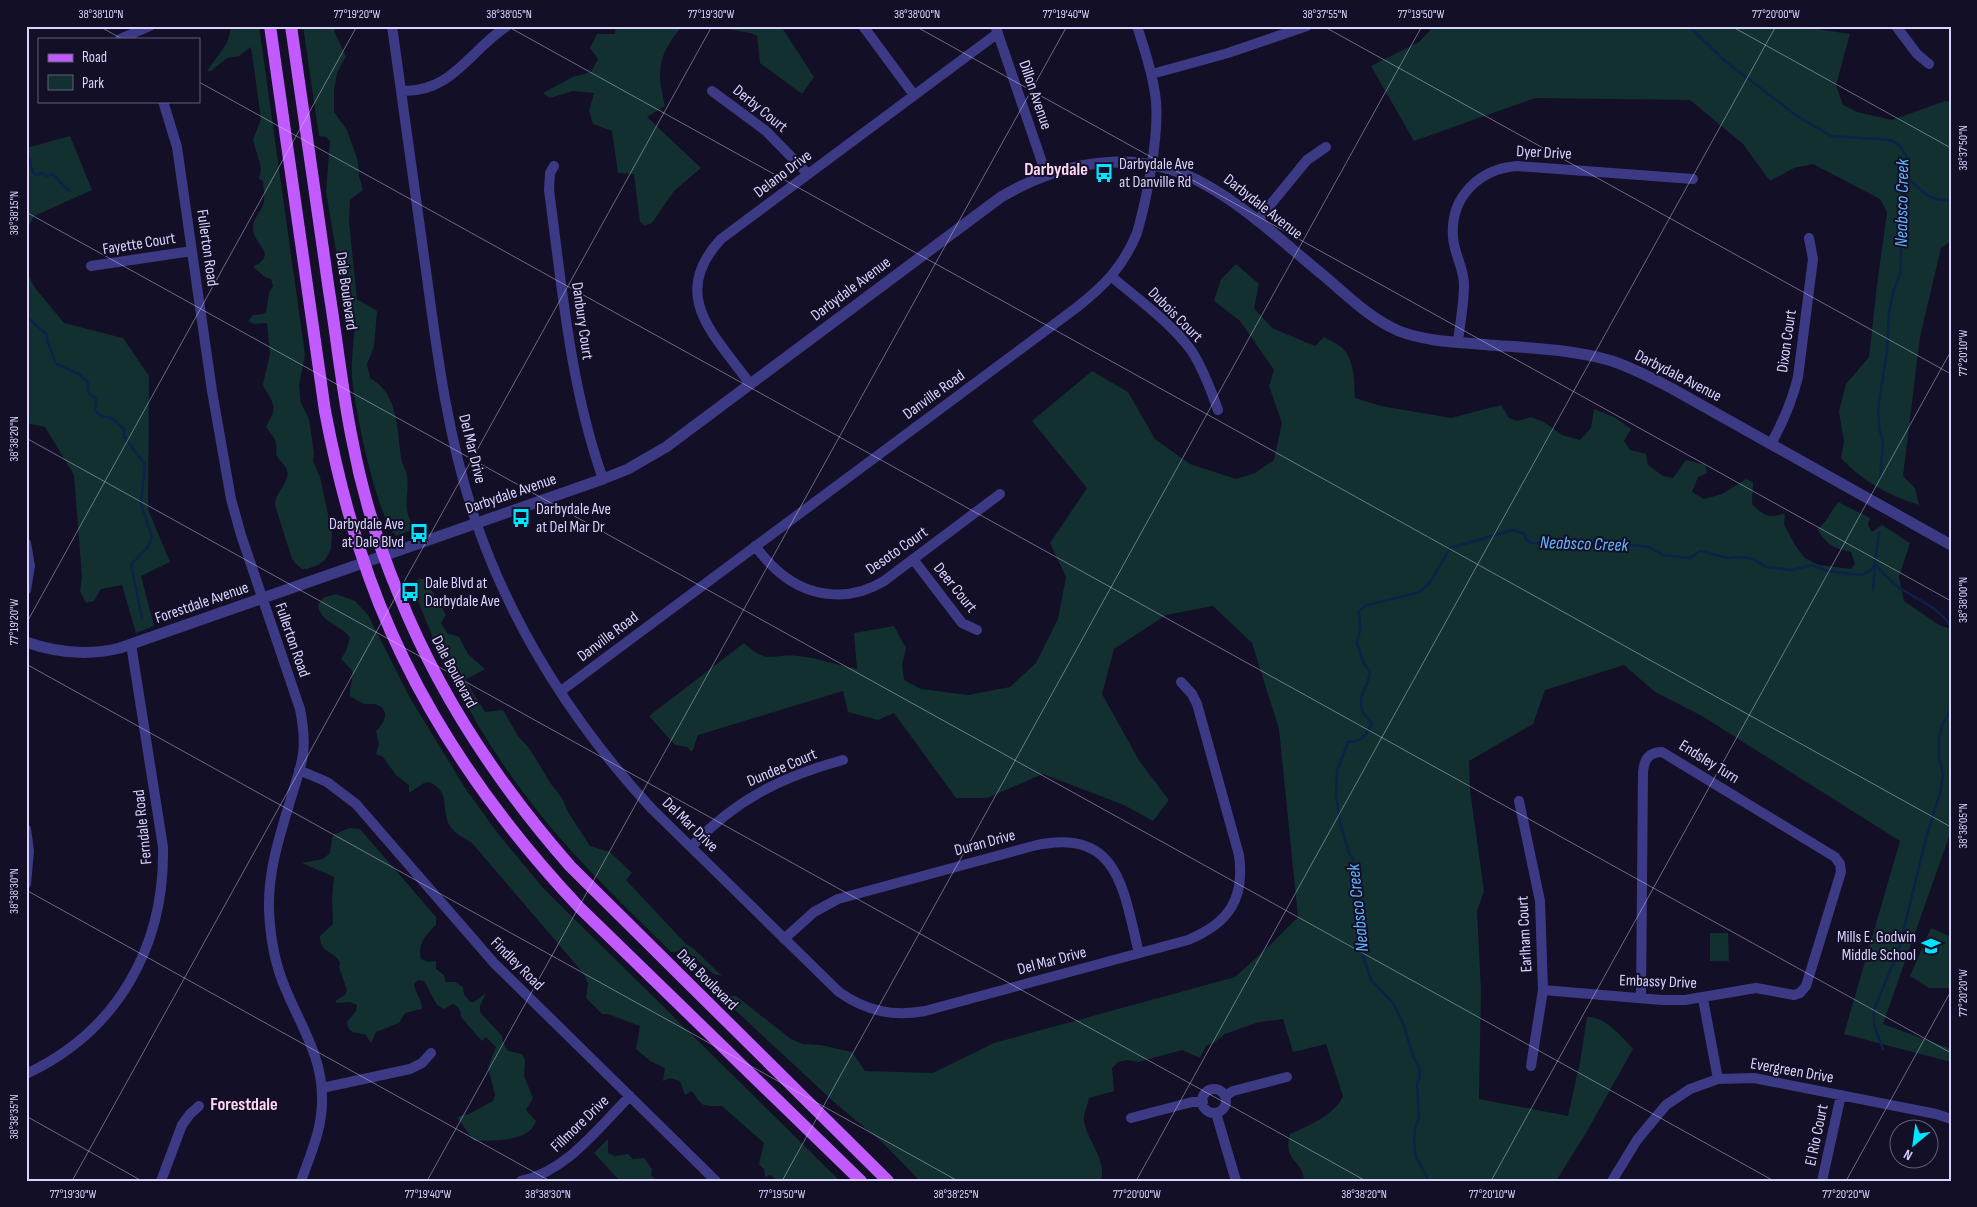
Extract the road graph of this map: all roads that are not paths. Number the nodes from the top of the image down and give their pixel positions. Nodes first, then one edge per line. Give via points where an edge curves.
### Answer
1 (150, 26) edge
2 (270, 26) edge
3 (291, 26) edge
4 (392, 26) edge
5 (506, 26) edge
6 (863, 26) edge
7 (1137, 26) edge
8 (1306, 26) edge
9 (1896, 26) edge
10 (997, 29) edge
11 (1279, 31) edge
12 (133, 36) edge
13 (1929, 64) dead end
14 (1152, 74) junction
15 (401, 91) junction
16 (712, 91) dead end
17 (914, 95) junction
18 (162, 102) edge
19 (1326, 147) dead end
20 (1150, 165) junction
21 (554, 166) dead end
22 (808, 174) junction
23 (1046, 174) junction
24 (1693, 179) dead end
25 (1257, 221) junction
26 (1809, 238) dead end
27 (192, 251) junction
28 (91, 266) dead end
29 (1112, 277) junction
30 (1458, 342) junction
31 (750, 384) junction
32 (1218, 410) dead end
33 (1771, 444) junction
34 (603, 479) junction
35 (1000, 494) dead end
36 (477, 523) junction
37 (26, 543) edge
38 (1950, 543) edge
39 (755, 546) junction
40 (384, 556) junction
41 (912, 559) junction
42 (364, 563) junction
43 (26, 590) edge
44 (262, 599) junction
45 (977, 630) dead end
46 (26, 642) edge
47 (131, 644) junction
48 (1181, 682) dead end
49 (561, 692) junction
50 (842, 760) dead end
51 (299, 770) junction
52 (1519, 801) dead end
53 (26, 829) edge
54 (691, 848) junction
55 (26, 884) edge
56 (784, 939) junction
57 (1139, 953) junction
58 (1543, 990) junction
59 (1800, 992) joint
60 (1641, 998) junction
61 (1702, 999) junction
62 (431, 1053) dead end
63 (1531, 1066) dead end
64 (26, 1074) edge
65 (1287, 1077) dead end
66 (1718, 1079) junction
67 (322, 1088) junction
68 (1841, 1095) junction
69 (630, 1096) junction
70 (1225, 1096) junction
71 (1203, 1102) junction
72 (199, 1106) dead end
73 (1216, 1113) junction
74 (1131, 1118) dead end
75 (1951, 1119) edge
76 (161, 1181) edge
77 (301, 1181) edge
78 (521, 1181) edge
79 (716, 1181) edge
80 (860, 1181) edge
81 (888, 1181) edge
82 (1236, 1181) edge
83 (1612, 1181) edge
84 (1822, 1181) edge

1 - 12 street
2 - 42 main road via 325,411 344,499
3 - 40 main road, Dale Boulevard via 352,438
4 - 15 street, Del Mar Drive
5 - 15 street via 442,82 419,90
6 - 17 street
7 - 14 street, Danville Road
8 - 11 street
9 - 13 street via 1917,54
10 - 17 street, Delano Drive
10 - 23 street, Dillon Avenue
11 - 14 street via 1228,53
14 - 20 street, Danville Road via 1156,117
15 - 36 street, Del Mar Drive via 444,400 453,444
16 - 22 street, Derby Court via 766,131
17 - 22 street, Delano Drive
18 - 27 street, Fullerton Road via 177,147
19 - 25 street via 1307,160
20 - 23 street, Darbydale Avenue via 1093,163
20 - 25 street, Darbydale Avenue via 1205,184
20 - 29 street, Danville Road via 1137,233
21 - 34 street, Danbury Court via 549,190 572,358 583,415
22 - 31 street, Delano Drive via 721,239 706,257 698,276 698,297 704,320
23 - 31 street, Darbydale Avenue via 1001,197
24 - 30 street, Dyer Drive via 1517,166 1498,168 1481,176 1467,190 1453,225 1464,285
25 - 30 street, Darbydale Avenue via 1384,324 1418,337
26 - 33 street, Dixon Court via 1813,259 1798,377 1790,406
27 - 28 street, Fayette Court
27 - 44 street, Fullerton Road via 231,499
29 - 32 street, Dubois Court via 1184,342 1198,363
29 - 39 street, Danville Road via 1076,308
30 - 33 street, Darbydale Avenue via 1563,351 1613,362 1655,380
31 - 34 street, Darbydale Avenue via 653,455
33 - 38 street, Darbydale Avenue
34 - 36 street, Darbydale Avenue
35 - 41 street, Desoto Court
36 - 40 street, Darbydale Avenue
36 - 49 street, Del Mar Drive via 516,613
37 - 43 street via 30,566
39 - 41 street, Desoto Court via 787,579 812,591 835,595 874,587
39 - 49 street, Danville Road
40 - 42 street, Forestdale Avenue
40 - 81 main road, Dale Boulevard via 415,633 457,713 481,752 539,831 602,900
41 - 45 street, Deer Court via 962,623
42 - 44 street, Forestdale Avenue
42 - 80 main road via 391,630 437,721 516,837 580,908
44 - 47 street, Forestdale Avenue
44 - 51 street, Fullerton Road via 300,709 304,739
46 - 47 street, Forestdale Avenue via 52,650 87,653
47 - 64 street, Ferndale Road via 163,846 157,916 143,957 108,1012 75,1045
48 - 57 street, Del Mar Drive via 1197,704 1239,855 1241,880 1229,912 1213,927 1188,940
49 - 54 street, Del Mar Drive via 628,784
50 - 54 street, Dundee Court via 791,777 753,795 720,818
51 - 67 street, Fullerton Road via 274,856 270,920 278,970 310,1039
51 - 69 street, Findley Road via 327,782 356,804 494,963
52 - 58 street, Earlham Court via 1540,901
53 - 55 street via 29,851
54 - 56 street, Del Mar Drive
56 - 57 street, Del Mar Drive via 851,1001 875,1011 901,1014 938,1008
56 - 57 street, Duran Drive via 814,912 838,899 1061,841 1093,849 1112,866 1122,886
58 - 60 street, Embassy Drive
58 - 63 street, Earlham Court
59 - 60 street, Endsley Turn via 1808,982 1841,872 1839,862 1660,752 1647,758 1643,772
59 - 61 street, Embassy Drive via 1791,995 1756,988
60 - 61 street, Embassy Drive
61 - 66 street
62 - 67 street via 410,1069
65 - 70 street
66 - 68 street, Evergreen Drive via 1754,1078
66 - 83 street, Evergreen Drive via 1690,1089 1666,1105 1637,1140
67 - 77 street, Fullerton Road via 319,1128
68 - 75 street, Evergreen Drive
68 - 84 street, El Rio Court
69 - 78 street, Fillmore Drive via 563,1162 544,1174
69 - 79 street, Findley Road
70 - 71 street via 1220,1091 1211,1090 1205,1094
70 - 73 street via 1225,1106
71 - 73 street via 1207,1111
71 - 74 street
72 - 76 street via 182,1125
73 - 82 street

